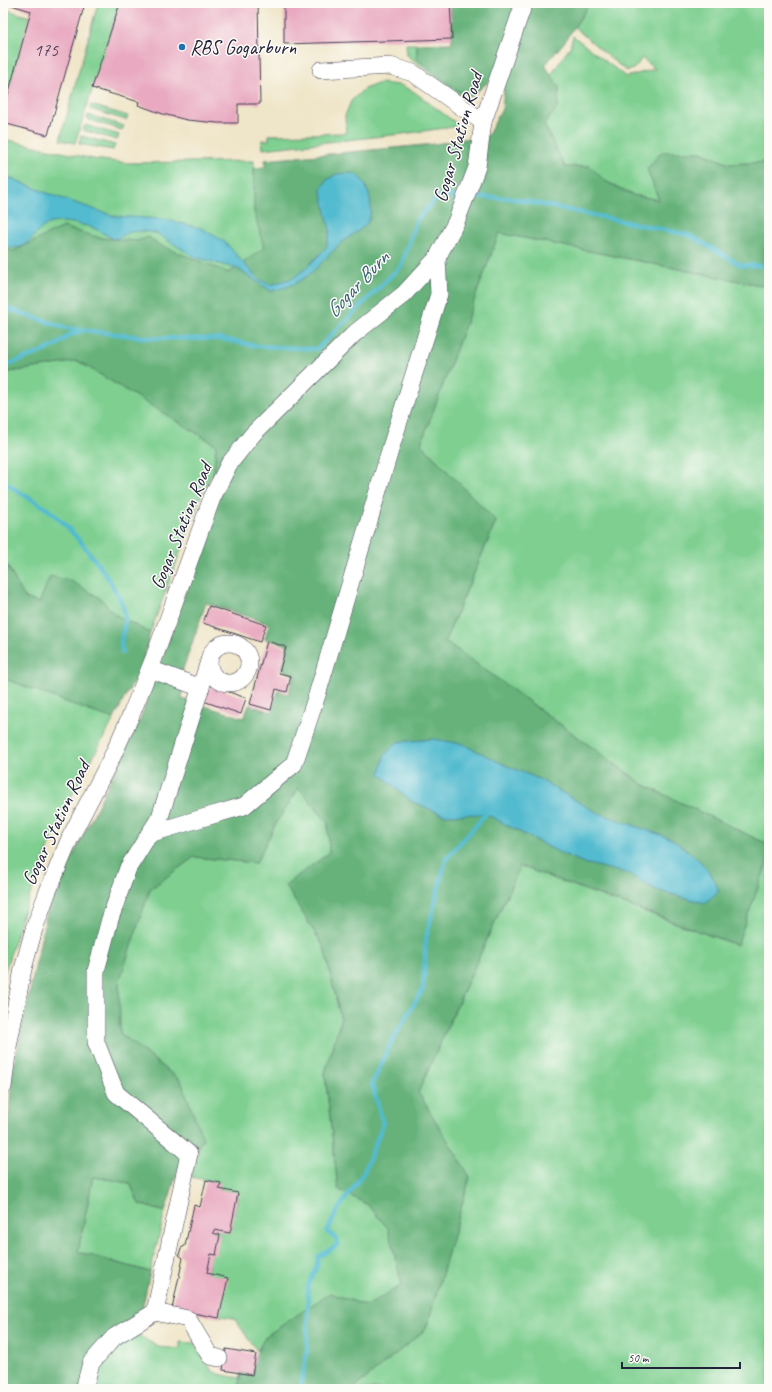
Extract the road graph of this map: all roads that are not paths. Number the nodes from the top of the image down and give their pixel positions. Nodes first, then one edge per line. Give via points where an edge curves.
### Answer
1 (524, 3) edge
2 (321, 70) dead end
3 (483, 122) junction
4 (437, 258) junction
5 (209, 661) dead end
6 (150, 669) junction
7 (201, 688) junction
8 (149, 834) junction
9 (3, 1087) edge
10 (155, 1312) junction
11 (219, 1358) dead end
12 (84, 1389) edge

1 - 3 street, Gogar Station Road
2 - 3 street via 390,66 398,68 413,73
3 - 4 street, Gogar Station Road via 477,167 456,222
4 - 6 street, Gogar Station Road via 404,294 355,333 253,434 230,464 212,498
4 - 8 street via 439,294 390,446 294,764 244,806
5 - 7 street
6 - 7 street
6 - 9 street, Gogar Station Road via 131,715 70,838 34,929 23,969
7 - 8 street via 160,817
8 - 10 street via 128,868 110,919 96,971 96,1042 116,1093 189,1154
10 - 11 street via 188,1319 210,1356
10 - 12 street via 114,1337 91,1363

